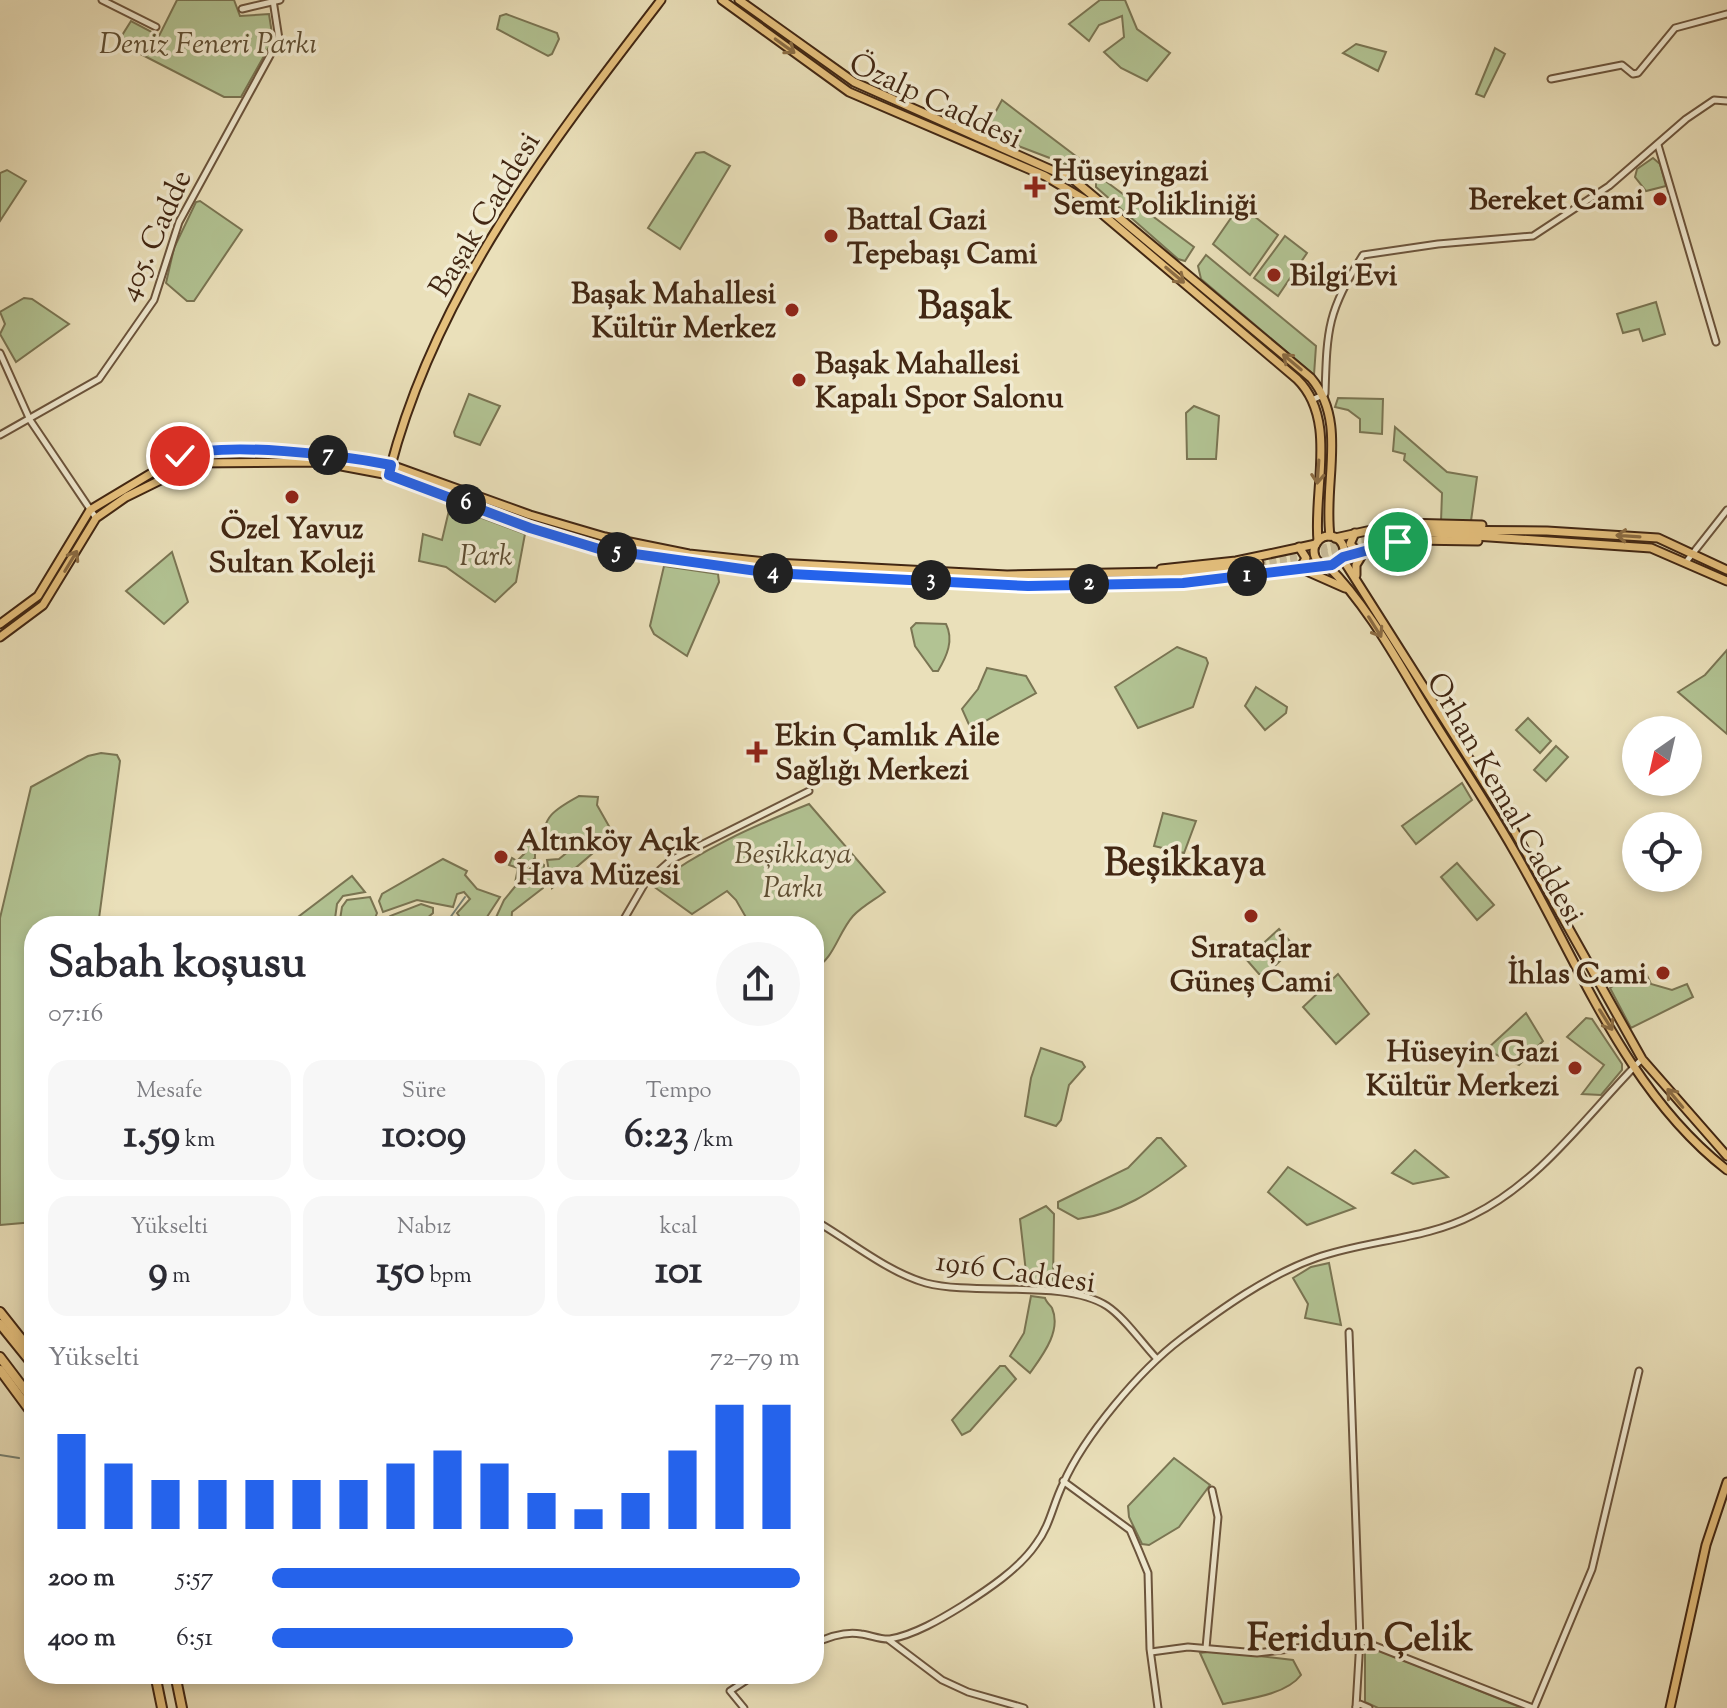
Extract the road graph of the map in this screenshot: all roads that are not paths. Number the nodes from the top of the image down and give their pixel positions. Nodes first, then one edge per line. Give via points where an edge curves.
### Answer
1 (102, 0) edge
2 (661, 0) edge
3 (722, 0) edge
4 (739, 0) edge
5 (276, 1) edge
6 (242, 9) dead end
7 (1727, 14) edge
8 (156, 27) dead end
9 (1551, 79) dead end
10 (1727, 101) edge
11 (1658, 145) junction
12 (1716, 342) dead end
13 (0, 353) edge
14 (1325, 394) junction
15 (1314, 399) junction
16 (30, 420) junction
17 (0, 435) edge
18 (391, 465) junction
19 (389, 475) junction
20 (90, 510) junction
21 (1727, 510) edge
22 (96, 518) junction
23 (1528, 531) junction
24 (1355, 533) junction
25 (1333, 537) junction
26 (1511, 539) junction
27 (1317, 542) junction
28 (1299, 547) junction
29 (1362, 552) junction
30 (1691, 554) junction
31 (1342, 557) junction
32 (1686, 562) junction
33 (1325, 565) junction
34 (1298, 568) junction
35 (1727, 570) edge
36 (1151, 573) junction
37 (1358, 581) junction
38 (1727, 581) edge
39 (1125, 582) junction
40 (1350, 590) junction
41 (0, 624) edge
42 (0, 637) edge
43 (809, 791) dead end
44 (1508, 820) junction
45 (1498, 824) junction
46 (626, 916) edge
47 (1642, 1059) junction
48 (1635, 1066) junction
49 (1727, 1156) edge
50 (1727, 1170) edge
51 (824, 1226) edge
52 (0, 1312) edge
53 (0, 1324) edge
54 (1349, 1332) dead end
55 (24, 1342) edge
56 (24, 1354) edge
57 (0, 1357) edge
58 (1157, 1359) junction
59 (0, 1370) edge
60 (1639, 1371) dead end
61 (24, 1389) edge
62 (24, 1402) edge
63 (1063, 1481) junction
64 (1727, 1482) edge
65 (1212, 1490) dead end
66 (888, 1639) junction
67 (824, 1640) edge
68 (1360, 1640) junction
69 (1206, 1648) junction
70 (1151, 1652) junction
71 (157, 1684) edge
72 (177, 1684) edge
73 (741, 1684) edge
74 (162, 1708) edge
75 (182, 1708) edge
76 (744, 1708) edge
77 (1024, 1708) edge
78 (1158, 1708) edge
79 (1355, 1708) edge
80 (1369, 1708) edge
81 (1534, 1708) edge
82 (1670, 1708) edge

1 - 8 street
2 - 18 main road, Başak Caddesi via 531,174 489,241 432,349
3 -> 15 main road, Özalp Caddesi via 849,92 1045,176 1087,201
14 -> 4 main road, Özalp Caddesi via 1074,180 854,82
5 - 6 street
5 - 16 street, 405. Cadde via 279,39 179,222 154,300 99,379
7 - 9 street via 1675,28 1638,73 1622,65
10 - 11 street via 1714,100
11 - 12 street
11 - 14 street via 1609,186 1533,236 1363,255 1338,294 1326,336
13 - 16 street
14 - 15 street
14 - 25 main road via 1332,418 1327,516
15 -> 27 main road via 1320,427
16 - 17 street, 405. Cadde
16 - 20 street
18 - 19 main road, Başak Caddesi
18 - 20 main road via 343,455 192,452
18 - 36 main road via 530,515 689,554 1007,575
19 - 22 main road via 320,462 195,463
19 - 39 main road via 599,549 723,568 1028,586
20 - 22 street
20 - 41 main road via 38,596
21 - 30 street
42 -> 22 main road via 43,605
23 - 24 main road via 1422,522
23 - 26 main road via 1399,533
30 -> 23 main road via 1658,538
24 - 25 main road
24 - 29 main road via 1350,544
25 - 27 main road
25 - 31 main road via 1344,547
26 - 29 main road via 1425,538
26 - 32 main road via 1651,548
27 - 28 main road
27 - 33 main road via 1315,555
28 - 34 main road via 1306,558
28 - 36 main road
29 - 31 main road
29 - 37 main road via 1356,565
30 - 32 street
30 - 35 main road
31 - 33 main road
31 - 37 main road, Orhan Kemal Caddesi
32 - 38 main road
33 - 34 main road
33 - 40 main road, Orhan Kemal Caddesi
34 - 39 main road via 1220,580
34 - 40 main road
36 - 39 main road via 1260,566
37 - 44 main road, Orhan Kemal Caddesi
40 -> 45 main road, Orhan Kemal Caddesi
43 - 46 street via 671,860 645,883
44 - 45 main road
44 - 47 main road, Orhan Kemal Caddesi
45 -> 48 main road, Orhan Kemal Caddesi
47 - 48 street
49 -> 47 main road, Orhan Kemal Caddesi
48 - 50 main road, Orhan Kemal Caddesi via 1690,1135
48 - 58 street via 1528,1177 1476,1215 1280,1272
51 - 58 street, 1916 Caddesi via 924,1282 1047,1291 1094,1300 1107,1306
52 - 55 highway
53 - 56 highway
54 - 68 street
57 - 61 highway
58 - 63 street via 1115,1406
59 - 62 highway
60 - 81 street via 1592,1569
63 - 66 street via 1034,1548 960,1607
63 - 70 street via 1130,1530 1148,1573
64 - 82 main road via 1706,1545
65 - 69 street via 1218,1517
66 - 67 street via 856,1633
66 - 77 street via 942,1680
68 - 69 street via 1257,1653
68 - 79 street
68 - 81 street
69 - 70 street
70 - 78 street
71 - 74 highway
72 - 75 highway
73 - 76 street via 730,1691
79 - 80 street

